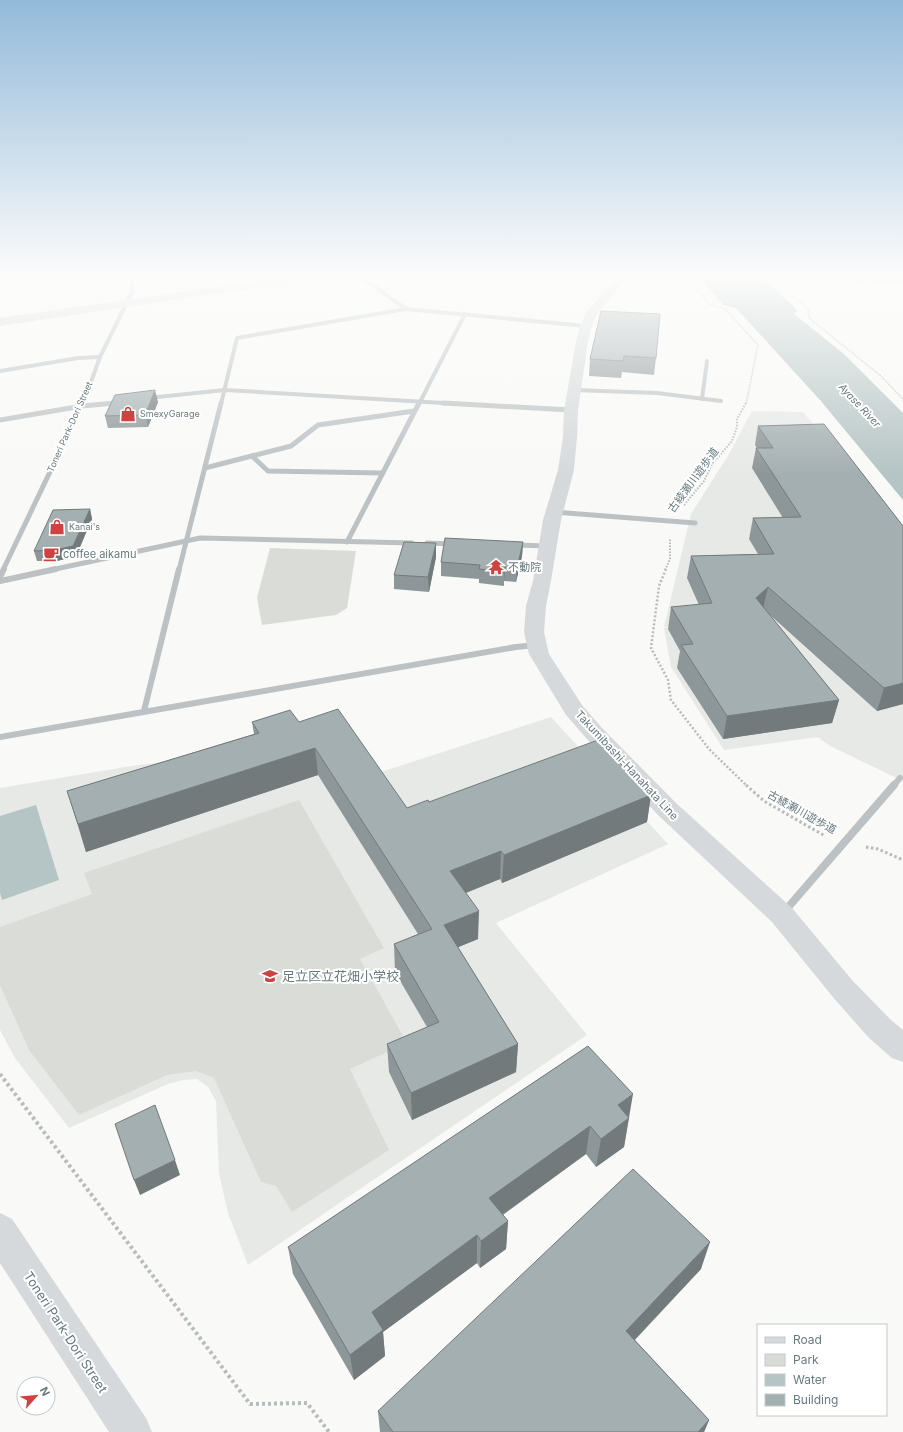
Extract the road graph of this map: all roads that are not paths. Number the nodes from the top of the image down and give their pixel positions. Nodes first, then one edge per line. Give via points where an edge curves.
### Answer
1 (108, 342) edge
2 (236, 342) edge
3 (450, 342) edge
4 (583, 342) edge
5 (100, 358) junction
6 (707, 360) dead end
7 (0, 371) edge
8 (225, 390) junction
9 (143, 399) edge
10 (702, 399) junction
11 (572, 400) junction
12 (128, 401) edge
13 (419, 401) junction
14 (721, 401) dead end
15 (82, 406) junction
16 (414, 411) junction
17 (0, 420) edge
18 (252, 456) junction
19 (205, 468) junction
20 (382, 473) junction
21 (554, 512) junction
22 (695, 523) dead end
23 (187, 540) junction
24 (348, 542) junction
25 (456, 544) edge
26 (510, 545) edge
27 (548, 546) junction
28 (0, 577) edge
29 (0, 581) edge
30 (536, 645) junction
31 (144, 712) junction
32 (0, 737) edge
33 (900, 778) dead end
34 (782, 915) junction
35 (903, 1049) edge
36 (0, 1231) edge
37 (132, 1432) edge

1 - 5 street, Toneri Park-Dori Street
2 - 8 street
3 - 13 street
4 - 11 main road, Takumibashi-Hanahata Line
5 - 7 street via 78,358
5 - 15 street, Toneri Park-Dori Street
6 - 10 street
8 - 9 street
8 - 13 street
8 - 19 street
10 - 11 street via 657,394
10 - 14 street
11 - 13 street
11 - 21 main road, Takumibashi-Hanahata Line via 566,470
12 - 15 street
13 - 16 street
15 - 17 street
15 - 28 street, Toneri Park-Dori Street
16 - 18 street via 318,425 290,446
16 - 20 street
18 - 19 street
18 - 20 street via 268,471
19 - 23 street
20 - 24 street
21 - 22 street
21 - 27 main road, Takumibashi-Hanahata Line
23 - 24 street via 200,538
23 - 29 street
23 - 31 street
24 - 25 street
26 - 27 street
27 - 30 main road, Takumibashi-Hanahata Line via 536,606
30 - 31 street
30 - 34 main road, Takumibashi-Hanahata Line via 574,710 595,734 667,809
31 - 32 street
33 - 34 street
34 - 35 main road, Takumibashi-Hanahata Line via 842,988 880,1029
36 - 37 main road, Toneri Park-Dori Street

